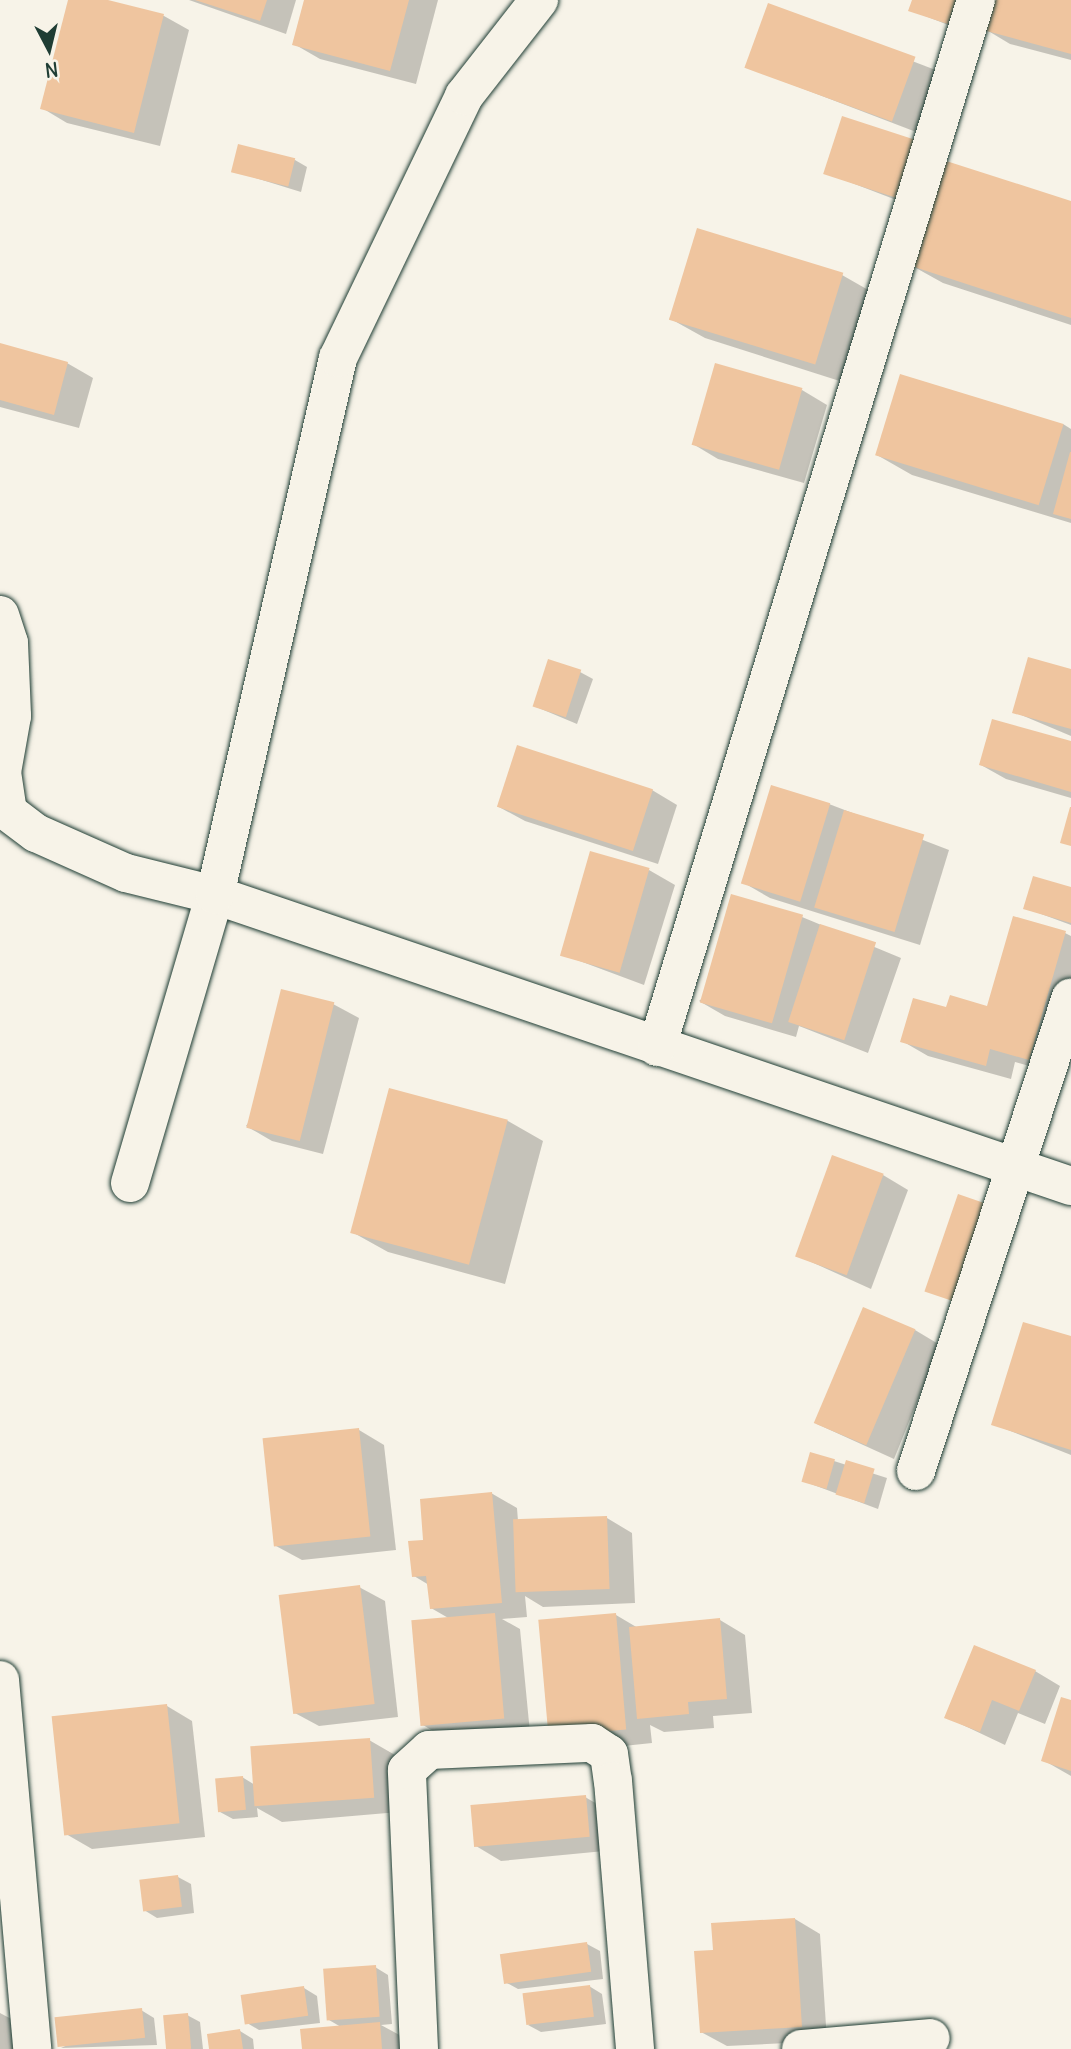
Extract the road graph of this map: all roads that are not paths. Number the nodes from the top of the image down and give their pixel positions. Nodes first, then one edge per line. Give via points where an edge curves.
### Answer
1 (539, 0) edge
2 (976, 0) edge
3 (0, 615) edge
4 (4, 805) edge
5 (215, 895) junction
6 (1071, 998) edge
7 (657, 1047) junction
8 (1017, 1167) junction
9 (130, 1183) dead end
10 (1071, 1186) edge
11 (916, 1471) dead end
12 (0, 1680) edge
13 (931, 2038) dead end
14 (32, 2049) edge
15 (419, 2049) edge
16 (635, 2049) edge
17 (801, 2049) edge

1 - 5 street via 464,96 338,358
2 - 7 street
3 - 4 street via 9,643 12,716 2,772
4 - 5 street via 36,833 115,868
5 - 7 street
5 - 9 street
6 - 8 street
7 - 8 street
8 - 10 street
8 - 11 street
12 - 14 street
13 - 17 street
15 - 16 street via 407,1770 429,1750 592,1743 609,1754 613,1780

